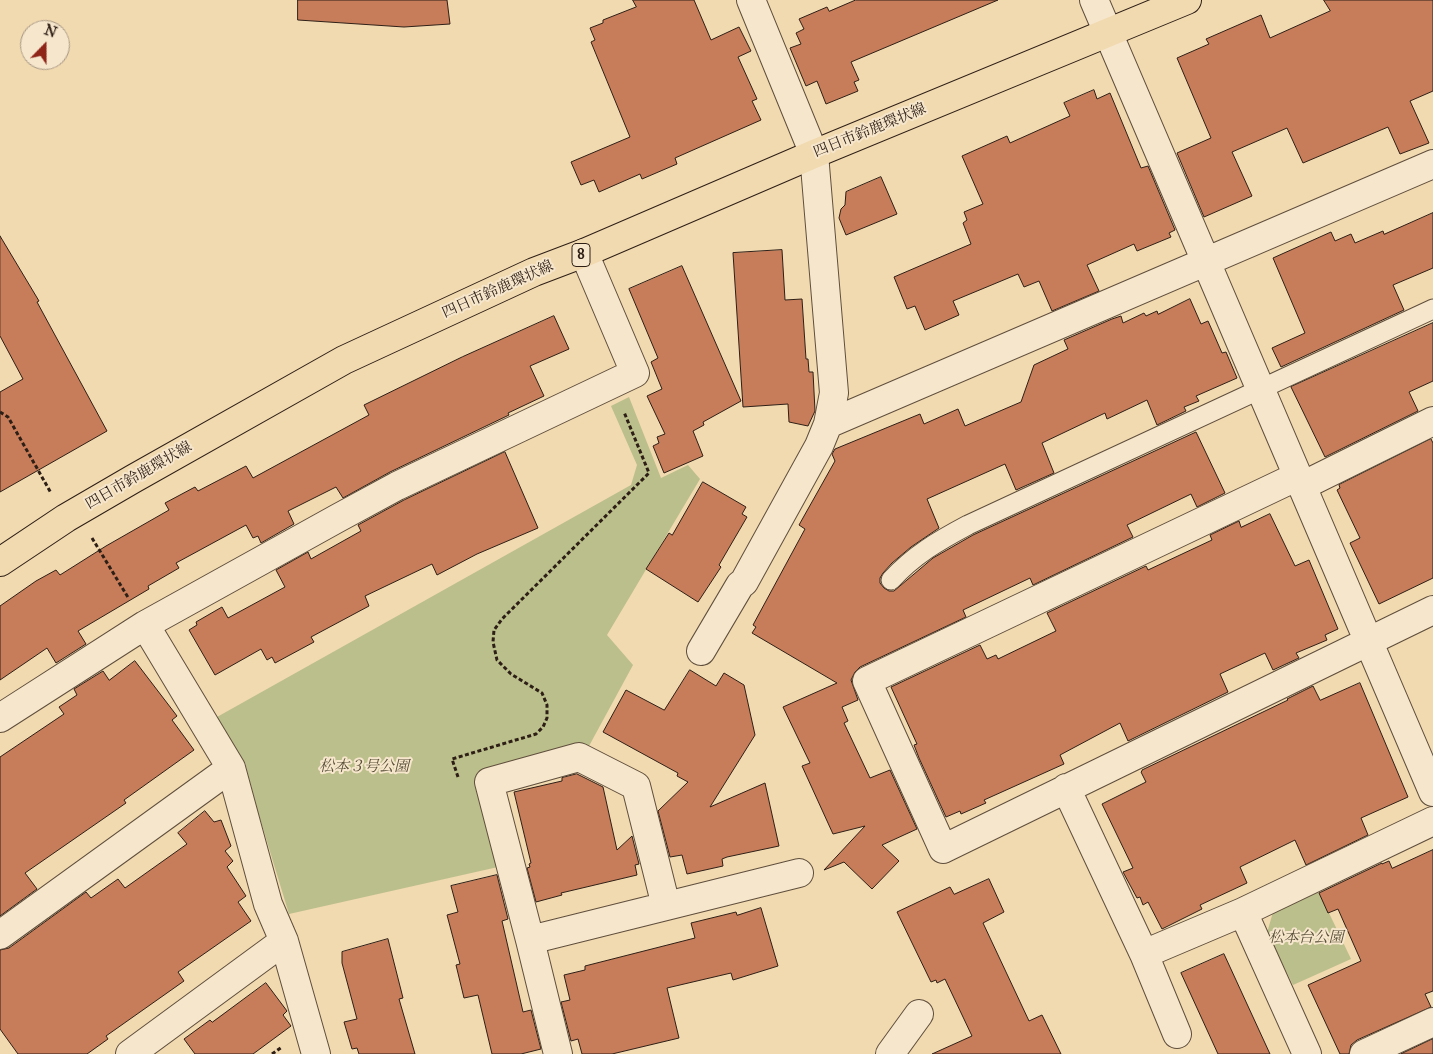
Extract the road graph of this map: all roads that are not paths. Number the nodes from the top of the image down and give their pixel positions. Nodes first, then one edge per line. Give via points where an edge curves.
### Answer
1 (751, 0) edge
2 (1094, 0) edge
3 (1188, 0) edge
4 (1109, 34) junction
5 (814, 154) junction
6 (1433, 164) edge
7 (584, 254) junction
8 (1206, 261) junction
9 (1433, 309) edge
10 (1261, 389) junction
11 (1433, 421) edge
12 (828, 424) junction
13 (1300, 481) junction
14 (0, 562) edge
15 (891, 580) dead end
16 (1433, 610) edge
17 (145, 625) junction
18 (1370, 641) junction
19 (701, 651) dead end
20 (0, 718) edge
21 (231, 768) junction
22 (1066, 788) junction
23 (1433, 792) edge
24 (1433, 821) edge
25 (799, 873) dead end
26 (666, 906) junction
27 (1243, 912) junction
28 (0, 935) edge
29 (530, 940) junction
30 (284, 941) junction
31 (1144, 954) junction
32 (919, 1014) dead end
33 (1433, 1022) edge
34 (1177, 1034) dead end
35 (130, 1054) edge
36 (316, 1054) edge
37 (558, 1054) edge
38 (890, 1054) edge
39 (1307, 1054) edge
40 (1364, 1054) edge

1 - 5 street
2 - 4 street
3 - 4 main road, 四日市鈴鹿環状線 / 8
4 - 5 main road, 四日市鈴鹿環状線 / 8
4 - 8 street
5 - 7 main road, 四日市鈴鹿環状線 / 8
5 - 12 street via 834,393
6 - 8 street
7 - 14 main road, 四日市鈴鹿環状線 / 8 via 534,272 344,360 71,515
7 - 17 street via 635,373 397,486
8 - 10 street
8 - 12 street
9 - 10 lane
10 - 13 street
10 - 15 lane via 968,525 931,545
11 - 13 street
12 - 19 street via 744,582
13 - 18 street
13 - 22 street via 867,681 943,849
16 - 18 street
17 - 20 street
17 - 21 street
18 - 22 street
18 - 23 street
21 - 28 street
21 - 30 street via 268,904
22 - 31 street
24 - 27 street
25 - 26 street
26 - 29 street
26 - 29 street via 636,786 578,757 489,782
27 - 31 street
27 - 39 street
29 - 37 street
30 - 35 street
30 - 36 street
31 - 34 street
32 - 38 street
33 - 40 street

